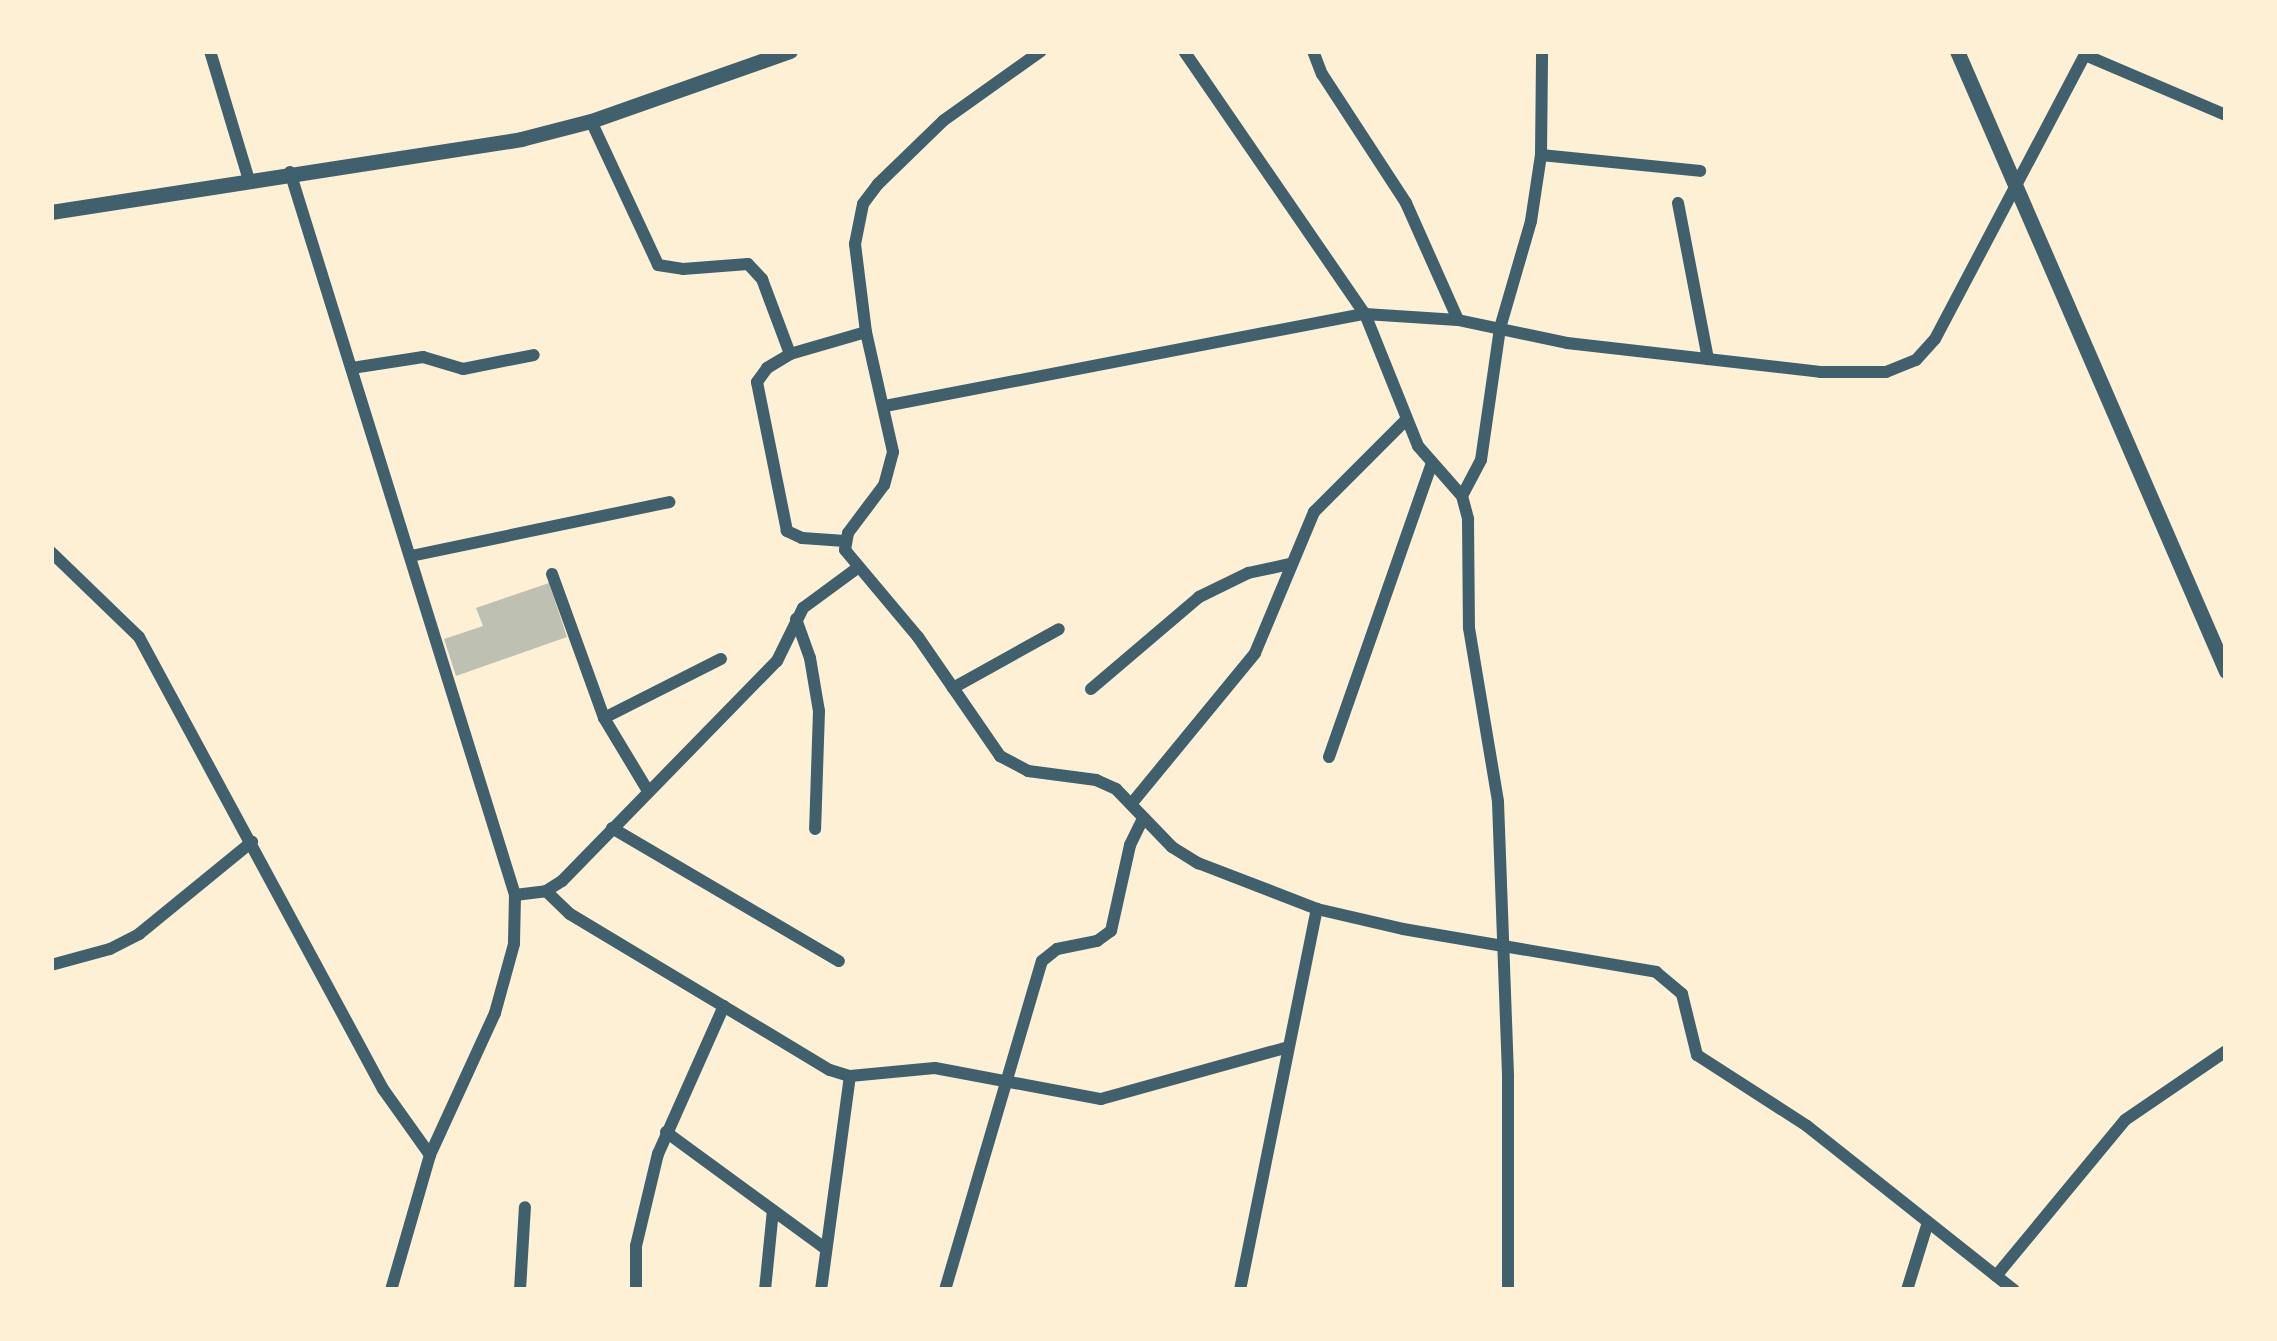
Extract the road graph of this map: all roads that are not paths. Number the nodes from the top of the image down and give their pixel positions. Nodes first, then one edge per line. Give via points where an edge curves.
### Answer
1 (210, 51) edge
2 (790, 51) edge
3 (1041, 51) edge
4 (1184, 51) edge
5 (1313, 51) edge
6 (1543, 51) edge
7 (1957, 51) edge
8 (2086, 53) edge
9 (2226, 115) edge
10 (591, 121) junction
11 (1541, 155) junction
12 (1700, 171) dead end
13 (290, 172) junction
14 (249, 180) junction
15 (2016, 190) junction
16 (1678, 203) dead end
17 (51, 212) edge
18 (1365, 314) junction
19 (1458, 320) junction
20 (1500, 328) junction
21 (866, 332) junction
22 (790, 354) junction
23 (534, 355) dead end
24 (1708, 359) junction
25 (352, 368) junction
26 (885, 406) junction
27 (1406, 420) junction
28 (1432, 463) junction
29 (1462, 496) junction
30 (670, 502) dead end
31 (845, 541) junction
32 (51, 552) edge
33 (411, 556) junction
34 (1290, 564) junction
35 (856, 569) junction
36 (552, 574) dead end
37 (796, 618) junction
38 (1059, 628) dead end
39 (721, 658) dead end
40 (2226, 670) edge
41 (953, 688) junction
42 (1091, 689) dead end
43 (604, 718) junction
44 (1329, 757) dead end
45 (648, 791) junction
46 (1132, 802) junction
47 (1144, 818) junction
48 (612, 828) junction
49 (815, 829) dead end
50 (252, 842) junction
51 (545, 891) junction
52 (515, 895) junction
53 (1317, 909) junction
54 (1500, 946) junction
55 (839, 961) dead end
56 (51, 965) edge
57 (724, 1006) junction
58 (1285, 1048) junction
59 (2226, 1051) edge
60 (850, 1076) junction
61 (1004, 1082) junction
62 (666, 1132) junction
63 (430, 1154) junction
64 (525, 1207) dead end
65 (773, 1210) junction
66 (1928, 1222) junction
67 (826, 1249) junction
68 (1996, 1276) junction
69 (391, 1290) edge
70 (520, 1290) edge
71 (636, 1290) edge
72 (764, 1290) edge
73 (821, 1290) edge
74 (945, 1290) edge
75 (1240, 1290) edge
76 (1508, 1290) edge
77 (1907, 1290) edge
78 (2014, 1290) edge

1 - 14 street
2 - 10 street
3 - 21 street via 943,122 863,204 855,273
4 - 18 street
5 - 19 street via 1406,203
6 - 11 street
7 - 15 street
8 - 9 street
8 - 15 street
10 - 13 street via 453,154
10 - 22 street via 658,265 748,264 762,279
11 - 12 street
11 - 20 street
13 - 14 street
13 - 25 street
14 - 17 street
15 - 24 street via 1935,340 1916,360 1886,372 1820,372
15 - 40 street
16 - 24 street
18 - 19 street
18 - 26 street
18 - 27 street
19 - 20 street
20 - 24 street
20 - 29 street via 1480,460
21 - 22 street
21 - 26 street
22 - 31 street via 757,382 783,524 794,536
23 - 25 street via 463,370 423,357
25 - 33 street
26 - 31 street via 889,472
27 - 28 street
27 - 34 street via 1314,512
28 - 29 street
28 - 44 street
29 - 54 street via 1469,628 1498,802
30 - 33 street
31 - 35 street
32 - 50 street via 139,637
33 - 52 street
34 - 42 street via 1199,597
34 - 46 street via 1255,653
35 - 37 street
35 - 41 street
36 - 43 street
37 - 45 street via 777,661
37 - 49 street via 819,711
38 - 41 street
39 - 43 street
41 - 46 street via 1015,767 1096,780
43 - 45 street
45 - 48 street
46 - 47 street
47 - 53 street via 1198,863
47 - 61 street via 1111,931 1042,961
48 - 51 street
48 - 55 street
50 - 56 street via 139,934
50 - 63 street via 382,1089
51 - 52 street
51 - 57 street
52 - 63 street via 514,944 494,1013
53 - 54 street
53 - 58 street
54 - 66 street via 1656,972 1672,982 1697,1055 1807,1126
54 - 76 street
57 - 60 street
57 - 62 street
58 - 61 street via 1101,1100
58 - 75 street
59 - 68 street via 2125,1120
60 - 61 street via 935,1069
60 - 67 street
61 - 74 street
62 - 65 street
62 - 71 street via 643,1209
63 - 69 street
64 - 70 street
65 - 67 street
65 - 72 street
66 - 68 street
66 - 77 street
67 - 73 street
68 - 78 street

